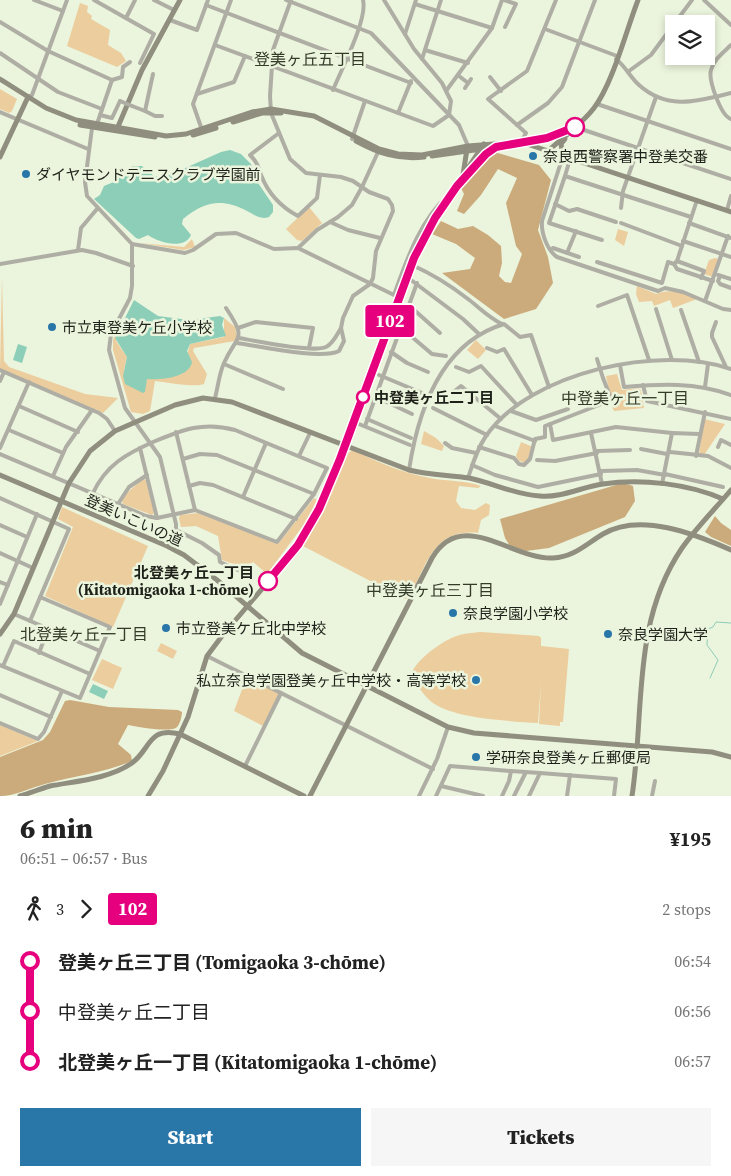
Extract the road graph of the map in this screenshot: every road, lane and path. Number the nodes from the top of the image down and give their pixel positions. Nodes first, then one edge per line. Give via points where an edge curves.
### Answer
1 (34, 0) edge
2 (67, 0) edge
3 (94, 0) edge
4 (135, 0) edge
5 (154, 0) edge
6 (180, 0) edge
7 (208, 0) edge
8 (232, 0) edge
9 (289, 0) edge
10 (363, 0) edge
11 (384, 0) edge
12 (441, 0) edge
13 (503, 0) edge
14 (556, 0) edge
15 (595, 0) edge
16 (638, 0) edge
17 (692, 0) edge
18 (704, 0) edge
19 (415, 2) edge
20 (206, 5) junction
21 (174, 10) junction
22 (63, 11) junction
23 (438, 11) junction
24 (226, 13) junction
25 (681, 15) edge
26 (126, 18) junction
27 (170, 20) junction
28 (0, 22) edge
29 (731, 25) edge
30 (359, 27) junction
31 (505, 27) dead end
32 (492, 28) junction
33 (545, 29) junction
34 (279, 33) junction
35 (405, 34) junction
36 (665, 36) edge
37 (579, 42) junction
38 (216, 45) junction
39 (731, 45) edge
40 (425, 50) junction
41 (48, 51) junction
42 (0, 53) edge
43 (245, 56) junction
44 (346, 56) junction
45 (616, 58) junction
46 (422, 60) junction
47 (130, 62) dead end
48 (468, 62) junction
49 (140, 63) dead end
50 (271, 66) junction
51 (629, 72) junction
52 (153, 74) dead end
53 (459, 76) junction
54 (414, 77) junction
55 (490, 77) dead end
56 (38, 79) junction
57 (112, 80) junction
58 (0, 81) edge
59 (411, 83) junction
60 (465, 88) dead end
61 (333, 90) junction
62 (446, 91) junction
63 (501, 91) junction
64 (731, 93) edge
65 (196, 95) junction
66 (717, 96) junction
67 (656, 97) junction
68 (27, 99) junction
69 (365, 101) junction
70 (597, 104) junction
71 (102, 109) junction
72 (145, 111) junction
73 (271, 111) junction
74 (0, 112) edge
75 (398, 113) junction
76 (100, 115) junction
77 (449, 115) junction
78 (162, 116) dead end
79 (16, 118) junction
80 (731, 119) edge
81 (646, 121) junction
82 (517, 125) junction
83 (94, 126) junction
84 (573, 129) junction
85 (117, 130) junction
86 (203, 130) junction
87 (279, 133) junction
88 (560, 134) junction
89 (352, 138) junction
90 (521, 142) junction
91 (554, 145) junction
92 (484, 146) junction
93 (496, 147) junction
94 (637, 147) junction
95 (88, 149) junction
96 (467, 149) junction
97 (731, 149) edge
98 (548, 150) junction
99 (378, 151) junction
100 (456, 153) junction
101 (555, 153) junction
102 (563, 156) junction
103 (0, 157) edge
104 (570, 159) junction
105 (464, 168) junction
106 (320, 175) junction
107 (565, 176) junction
108 (462, 177) junction
109 (628, 178) junction
110 (731, 178) edge
111 (362, 187) junction
112 (452, 193) junction
113 (623, 195) junction
114 (731, 196) edge
115 (697, 200) junction
116 (555, 204) junction
117 (621, 208) dead end
118 (97, 209) junction
119 (729, 211) edge
120 (691, 217) junction
121 (330, 222) junction
122 (689, 223) junction
123 (576, 231) junction
124 (729, 237) edge
125 (380, 238) junction
126 (602, 240) dead end
127 (683, 243) junction
128 (132, 244) junction
129 (298, 248) junction
130 (553, 248) dead end
131 (78, 250) junction
132 (567, 253) junction
133 (722, 254) junction
134 (579, 257) dead end
135 (731, 257) edge
136 (597, 262) dead end
137 (676, 263) junction
138 (0, 264) edge
139 (412, 265) junction
140 (133, 266) junction
141 (718, 275) junction
142 (407, 277) junction
143 (701, 278) junction
144 (731, 279) edge
145 (417, 283) junction
146 (713, 283) junction
147 (370, 284) junction
148 (720, 284) junction
149 (731, 288) edge
150 (705, 301) junction
151 (598, 306) dead end
152 (407, 307) junction
153 (226, 308) dead end
154 (656, 309) dead end
155 (681, 310) dead end
156 (731, 310) edge
157 (716, 322) dead end
158 (502, 324) junction
159 (238, 328) junction
160 (341, 328) junction
161 (399, 329) junction
162 (440, 333) dead end
163 (479, 334) junction
164 (239, 338) junction
165 (237, 344) junction
166 (309, 348) junction
167 (487, 348) dead end
168 (391, 352) junction
169 (446, 356) dead end
170 (597, 359) dead end
171 (649, 360) junction
172 (672, 360) junction
173 (699, 362) junction
174 (224, 364) junction
175 (708, 364) junction
176 (620, 365) junction
177 (456, 367) dead end
178 (729, 368) edge
179 (2, 371) edge
180 (428, 372) dead end
181 (381, 376) junction
182 (0, 381) edge
183 (29, 382) junction
184 (643, 385) junction
185 (549, 387) junction
186 (705, 387) junction
187 (283, 389) dead end
188 (442, 391) dead end
189 (422, 394) dead end
190 (532, 395) junction
191 (731, 395) edge
192 (376, 397) junction
193 (215, 398) junction
194 (517, 405) junction
195 (19, 406) junction
196 (433, 408) dead end
197 (568, 409) dead end
198 (92, 410) junction
199 (511, 410) junction
200 (705, 412) junction
201 (412, 414) dead end
202 (368, 419) junction
203 (501, 419) junction
204 (731, 419) edge
205 (135, 422) junction
206 (354, 422) junction
207 (550, 424) junction
208 (365, 426) junction
209 (495, 426) junction
210 (8, 430) junction
211 (115, 431) junction
212 (78, 432) junction
213 (176, 432) junction
214 (310, 433) junction
215 (591, 433) junction
216 (672, 433) junction
217 (699, 434) junction
218 (486, 435) junction
219 (410, 438) dead end
220 (535, 441) junction
221 (151, 443) junction
222 (266, 443) junction
223 (445, 443) dead end
224 (345, 444) junction
225 (410, 444) dead end
226 (731, 445) edge
227 (479, 447) junction
228 (718, 447) dead end
229 (0, 448) edge
230 (140, 448) junction
231 (641, 449) dead end
232 (464, 450) junction
233 (630, 450) dead end
234 (597, 452) junction
235 (63, 453) junction
236 (476, 453) junction
237 (0, 454) edge
238 (669, 454) junction
239 (299, 456) junction
240 (462, 456) dead end
241 (696, 456) junction
242 (182, 459) junction
243 (537, 460) dead end
244 (472, 465) junction
245 (731, 468) edge
246 (255, 470) junction
247 (409, 470) junction
248 (601, 472) junction
249 (665, 474) junction
250 (0, 475) edge
251 (147, 475) junction
252 (53, 476) junction
253 (468, 478) junction
254 (69, 483) junction
255 (602, 484) junction
256 (662, 484) junction
257 (190, 486) junction
258 (723, 487) dead end
259 (731, 490) edge
260 (93, 493) junction
261 (314, 494) junction
262 (243, 497) junction
263 (0, 498) edge
264 (723, 499) junction
265 (62, 501) junction
266 (118, 504) junction
267 (195, 510) junction
268 (37, 514) junction
269 (173, 514) junction
270 (157, 518) junction
271 (296, 518) junction
272 (54, 521) junction
273 (0, 526) edge
274 (176, 530) junction
275 (694, 534) junction
276 (27, 537) junction
277 (167, 546) junction
278 (731, 550) edge
279 (0, 553) edge
280 (18, 560) junction
281 (33, 568) junction
282 (240, 571) dead end
283 (0, 582) edge
284 (8, 586) junction
285 (40, 597) junction
286 (0, 604) edge
287 (248, 605) junction
288 (14, 614) junction
289 (30, 621) junction
290 (48, 629) junction
291 (0, 634) edge
292 (100, 650) junction
293 (39, 652) junction
294 (207, 656) junction
295 (2, 666) edge
296 (90, 674) junction
297 (366, 687) junction
298 (62, 691) junction
299 (282, 693) junction
300 (0, 695) edge
301 (51, 716) junction
302 (0, 723) edge
303 (346, 726) junction
304 (448, 727) junction
305 (180, 734) junction
306 (636, 746) junction
307 (731, 758) edge
308 (245, 766) junction
309 (433, 769) junction
310 (510, 771) junction
311 (526, 772) junction
312 (540, 773) junction
313 (570, 775) junction
314 (655, 781) dead end
315 (441, 786) junction
316 (20, 796) edge
317 (148, 796) edge
318 (304, 796) edge
319 (310, 796) edge
320 (419, 796) edge
321 (436, 796) edge
322 (483, 796) edge
323 (502, 796) edge
324 (514, 796) edge
325 (529, 796) edge
326 (567, 796) edge
327 (614, 796) edge
328 (632, 796) edge
329 (652, 796) edge

1 - 22 street
2 - 22 street
3 - 26 street
4 - 26 street
5 - 21 street
6 - 21 street
7 - 20 street
8 - 24 street
9 - 30 street
9 - 34 street
10 - 30 street
11 - 35 street
12 - 23 street
13 - 31 street via 516,4
13 - 32 street
14 - 33 street
15 - 37 street
16 - 45 street
17 - 25 street
18 - 29 street
19 - 23 street
19 - 35 street
20 - 24 street
20 - 27 street via 197,30
21 - 27 street
22 - 41 street
23 - 32 street
23 - 40 street
24 - 34 street
24 - 38 street
26 - 49 street via 154,34
27 - 85 street via 142,70
28 - 41 street
30 - 44 street
30 - 54 street via 381,43
32 - 48 street
33 - 37 street
33 - 63 street via 526,71
34 - 44 street
34 - 50 street
35 - 46 street
36 - 51 street via 650,55
37 - 45 street
37 - 82 street via 562,87 548,103
38 - 43 street
38 - 65 street
39 - 66 street via 710,73
40 - 46 street
40 - 48 street
41 - 56 street
41 - 57 street
42 - 56 street
43 - 50 street
43 - 65 street via 234,82
44 - 59 street
44 - 61 street
45 - 51 street
45 - 70 street
46 - 62 street
47 - 57 street via 123,68 122,77
48 - 53 street
50 - 61 street
50 - 73 street
51 - 67 street
52 - 72 street
53 - 60 street via 470,81
53 - 62 street
54 - 59 street
54 - 77 street
55 - 63 street
56 - 68 street
56 - 71 street via 58,92
57 - 71 street
58 - 68 street
59 - 75 street
61 - 69 street
62 - 77 street via 451,102
63 - 82 street via 488,100
64 - 66 street
65 - 86 street via 193,104
66 - 67 street via 697,102
66 - 80 street via 723,114
67 - 81 street
68 - 79 street
68 - 83 street via 63,119
69 - 75 street
69 - 89 street
70 - 81 street
70 - 84 street
71 - 76 street
72 - 76 street, bridge via 120,101 112,118
72 - 78 street
73 - 86 street
73 - 87 street
73 - 89 street via 312,118
74 - 79 street
75 - 77 street via 433,126
76 - 83 street
77 - 96 street via 459,125
79 - 95 street
79 - 103 street
81 - 94 street
81 - 97 street
82 - 90 street via 526,133
83 - 85 street
83 - 95 street
84 - 88 street
84 - 91 street
84 - 94 street
84 - 102 street via 562,144
85 - 86 street via 165,139 182,138
87 - 106 street via 296,166 306,173
87 - 106 street via 250,155 281,207 298,216 317,198
88 - 90 street
88 - 91 street
89 - 99 street
90 - 92 street
90 - 93 street
90 - 98 street
91 - 98 street
91 - 101 street
92 - 93 street
92 - 96 street
92 - 108 street
93 - 108 street
94 - 109 street
94 - 110 street
95 - 118 street via 86,190
96 - 99 street via 422,155
96 - 100 street
96 - 105 street
98 - 101 street
99 - 100 street via 416,158
99 - 111 street
100 - 105 street
101 - 102 street
102 - 104 street
102 - 150 street via 541,228 550,252 623,280 658,291 665,288 684,292
104 - 107 street
104 - 109 street
105 - 108 street
106 - 111 street via 345,178
107 - 113 street
107 - 116 street
108 - 112 street
109 - 113 street
109 - 115 street
111 - 121 street via 352,205
111 - 125 street via 386,198 392,205 393,214
112 - 139 street via 435,218
112 - 147 street via 428,220 394,295
113 - 117 street
113 - 120 street
114 - 119 street
115 - 119 street
115 - 120 street
116 - 123 street via 549,223
116 - 127 street via 569,211 577,209
118 - 128 street
118 - 131 street via 81,228
120 - 122 street
121 - 125 street
121 - 129 street
122 - 124 street
122 - 127 street
123 - 126 street
123 - 132 street
124 - 133 street
125 - 147 street
127 - 133 street
127 - 137 street
128 - 129 street via 188,252 212,236 228,232 274,249
128 - 140 street
129 - 147 street
130 - 132 street
131 - 138 street
131 - 140 street
132 - 134 street
133 - 135 street
133 - 141 street
136 - 137 street via 662,283 668,262
137 - 143 street via 677,269
137 - 143 street via 704,270
139 - 142 street
139 - 158 street via 441,279 487,317
140 - 205 street via 130,298 108,342 125,408
141 - 144 street
141 - 146 street
141 - 148 street
142 - 145 street
142 - 206 street
143 - 146 street
145 - 152 street
145 - 163 street
146 - 148 street
146 - 150 street
147 - 160 street via 350,300
148 - 149 street
150 - 156 street
151 - 171 street via 627,294
152 - 161 street
152 - 162 street
153 - 159 street
154 - 172 street
155 - 173 street
157 - 178 street via 712,337
158 - 163 street
158 - 185 street via 520,336 531,335
159 - 164 street
159 - 166 street via 256,322 313,328
160 - 165 street via 344,344 335,353 307,353
160 - 166 street via 328,346
161 - 168 street
161 - 169 street via 432,354
163 - 247 street via 452,357 437,378 420,419
164 - 165 street
164 - 166 street
165 - 174 street
167 - 190 street via 497,352 504,349
168 - 180 street
168 - 181 street
170 - 207 street, bridge via 609,401
171 - 172 street
171 - 176 street
172 - 173 street
173 - 175 street
174 - 187 street
174 - 193 street
175 - 178 street
175 - 186 street
176 - 184 street via 624,387
176 - 185 street
177 - 194 street via 469,372 481,366
179 - 182 street
179 - 183 street
181 - 189 street
181 - 192 street
183 - 195 street
183 - 198 street
184 - 186 street
184 - 200 street via 647,401
185 - 190 street
186 - 191 street
188 - 203 street via 451,394 461,386
190 - 194 street
192 - 201 street
192 - 202 street
193 - 205 street via 187,401
193 - 214 street
194 - 199 street
195 - 210 street
195 - 212 street
196 - 218 street
197 - 199 street via 536,420
198 - 211 street via 107,419
198 - 212 street
199 - 203 street
200 - 204 street
200 - 217 street
202 - 208 street
202 - 219 street
203 - 209 street
205 - 211 street
205 - 221 street
206 - 208 street
206 - 224 street
207 - 215 street via 553,440
207 - 220 street via 545,426 545,437
208 - 225 street
209 - 218 street
209 - 220 street
210 - 229 street
210 - 235 street
211 - 254 street via 90,451
212 - 235 street
213 - 221 street
213 - 222 street via 215,425
213 - 242 street
214 - 224 street
214 - 239 street
215 - 216 street via 616,426
215 - 234 street
216 - 217 street
216 - 238 street
217 - 241 street
218 - 227 street
220 - 227 street via 530,459 524,465 514,458
221 - 230 street
221 - 269 street via 160,460
222 - 239 street
222 - 246 street
223 - 232 street
224 - 247 street
224 - 287 street via 310,526
226 - 228 street via 721,440
227 - 236 street
230 - 251 street
230 - 260 street via 111,466
231 - 238 street
232 - 236 street
232 - 240 street
233 - 234 street
234 - 243 street via 555,461
234 - 248 street
235 - 252 street
236 - 244 street
237 - 252 street
238 - 241 street
238 - 249 street
239 - 261 street via 327,468
241 - 245 street via 708,456
242 - 246 street via 213,454
242 - 257 street
244 - 248 street via 538,487
244 - 253 street
246 - 261 street
246 - 262 street
247 - 253 street
248 - 249 street via 637,470
248 - 255 street
249 - 256 street
249 - 258 street
250 - 265 street, 登美いこいの道
251 - 266 street via 129,487
251 - 270 street
252 - 254 street
253 - 255 street via 541,496
254 - 260 street
254 - 265 street
255 - 256 street
256 - 264 street
257 - 262 street via 210,484
257 - 267 street
259 - 264 street
260 - 266 street
261 - 271 street
262 - 271 street
263 - 268 street
264 - 275 street
265 - 272 street
265 - 277 street, 登美いこいの道
266 - 270 street
267 - 269 street
267 - 271 street via 277,542
268 - 272 street
268 - 276 street
269 - 270 street
269 - 274 street
272 - 281 street
272 - 285 street via 69,528
273 - 276 street
274 - 277 street
274 - 282 street via 202,542 219,555 220,562
275 - 278 street
275 - 297 street via 644,525 624,526 602,534 577,552 552,558 536,556 473,535 448,540 435,553
275 - 306 street via 668,574 648,628
276 - 280 street
277 - 287 street, 登美いこいの道 via 199,566
279 - 280 street
280 - 281 street
280 - 284 street
281 - 288 street
283 - 284 street
284 - 286 street
285 - 289 street
285 - 292 street via 110,627
287 - 294 street
287 - 297 street, 登美いこいの道 via 302,653
288 - 289 street
288 - 291 street
289 - 290 street
290 - 292 street
290 - 293 street
292 - 296 street
293 - 295 street via 14,642
293 - 296 street
294 - 299 street
294 - 305 street
295 - 298 street
296 - 298 street via 80,698
297 - 303 street
297 - 304 street, 登美いこいの道
298 - 301 street
299 - 303 street
299 - 308 street
300 - 301 street
301 - 302 street via 38,739
303 - 309 street
303 - 319 street
304 - 306 street, 登美いこいの道 via 474,733
304 - 309 street
305 - 308 street
305 - 316 street via 170,731 155,736 131,764 122,768
305 - 317 street
306 - 307 street, 登美いこいの道 via 712,752
306 - 328 street
308 - 318 street
309 - 320 street
310 - 311 street
310 - 315 street via 450,766
310 - 323 street
311 - 312 street
311 - 324 street
312 - 313 street
312 - 325 street
313 - 326 street
313 - 327 street via 616,778
314 - 329 street
315 - 321 street
315 - 322 street

